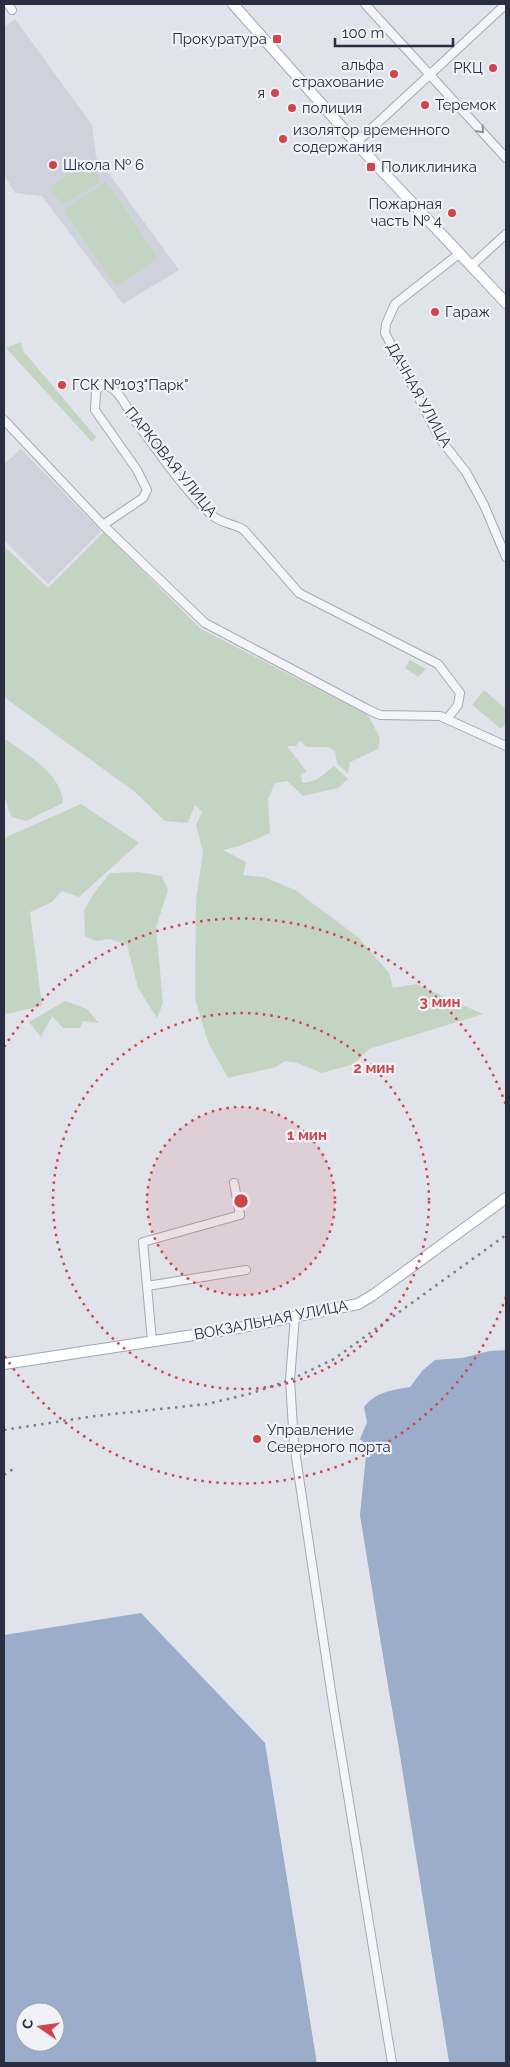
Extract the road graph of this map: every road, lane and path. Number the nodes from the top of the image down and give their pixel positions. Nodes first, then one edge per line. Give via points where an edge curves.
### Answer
1 (233, 4) edge
2 (365, 4) edge
3 (506, 4) edge
4 (430, 74) junction
5 (356, 143) junction
6 (506, 158) edge
7 (506, 234) edge
8 (460, 253) junction
9 (471, 266) junction
10 (506, 303) edge
11 (4, 420) edge
12 (103, 525) junction
13 (506, 557) edge
14 (448, 719) junction
15 (506, 746) edge
16 (234, 1183) dead end
17 (506, 1198) edge
18 (246, 1270) dead end
19 (147, 1286) junction
20 (295, 1316) junction
21 (152, 1341) junction
22 (4, 1364) edge
23 (392, 2063) edge

1 - 5 main road
2 - 4 street
3 - 4 street
4 - 5 street
4 -> 6 street
5 - 8 main road
7 - 9 street
8 - 9 main road
8 - 13 street, ДАЧНАЯ УЛИЦА via 395,304 385,333 440,439 466,472 484,505
9 - 10 main road
11 - 12 street
12 - 14 street via 185,606 226,635 380,715 440,716
12 - 14 street, ПАРКОВАЯ УЛИЦА via 144,498 147,490 95,410 97,388 101,384 113,388 154,446 207,510 220,521 244,530 299,593 438,664 460,693 458,705
14 - 15 street
16 - 19 street via 240,1215 142,1242
17 - 20 main road, ВОКЗАЛЬНАЯ УЛИЦА via 373,1295 345,1308
18 - 19 street
19 - 21 street
20 - 21 main road, ВОКЗАЛЬНАЯ УЛИЦА
20 - 23 street via 290,1380 294,1444
21 - 22 main road, ВОКЗАЛЬНАЯ УЛИЦА

